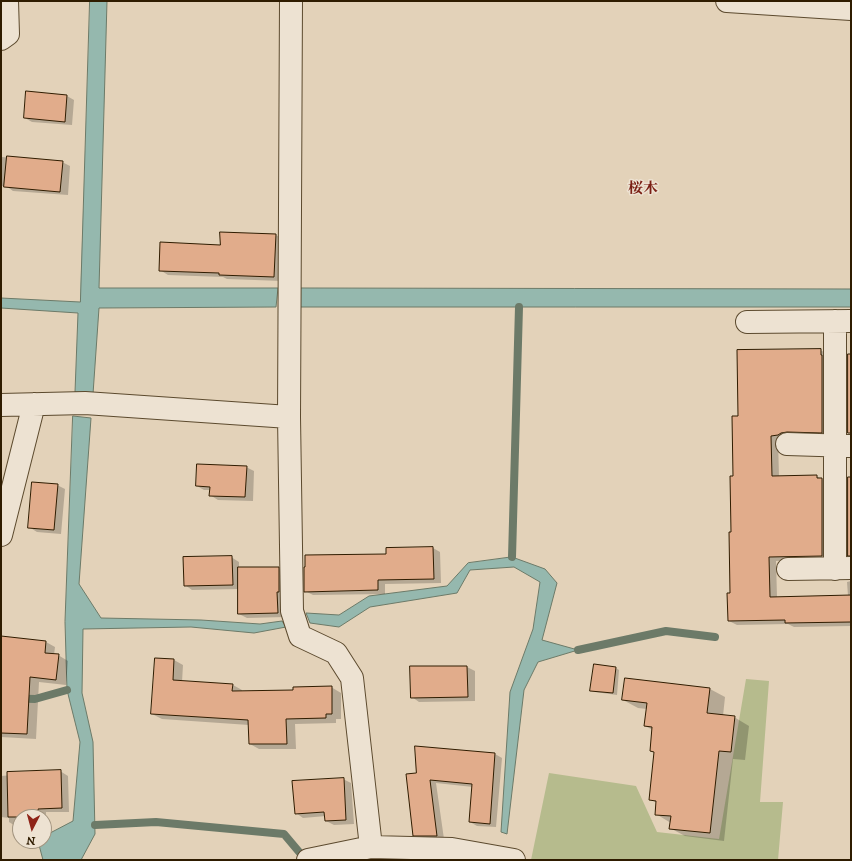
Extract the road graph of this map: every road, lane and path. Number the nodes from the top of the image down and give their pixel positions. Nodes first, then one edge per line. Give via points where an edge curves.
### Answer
1 (7, 1) edge
2 (291, 1) edge
3 (727, 1) edge
4 (851, 9) edge
5 (1, 39) edge
6 (843, 321) edge
7 (747, 322) dead end
8 (34, 404) junction
9 (1, 405) edge
10 (289, 416) junction
11 (787, 444) dead end
12 (843, 446) edge
13 (1, 535) edge
14 (788, 569) dead end
15 (843, 569) edge
16 (371, 847) junction
17 (308, 860) edge
18 (514, 860) edge

1 - 5 street via 8,34
2 - 10 street
3 - 4 street
6 - 7 street
6 - 12 street
8 - 9 street
8 - 10 street via 85,404
8 - 13 street
10 - 16 street via 292,611 300,636 336,653 352,678
11 - 12 street
12 - 15 street
14 - 15 street
16 - 17 street
16 - 18 street via 452,849

